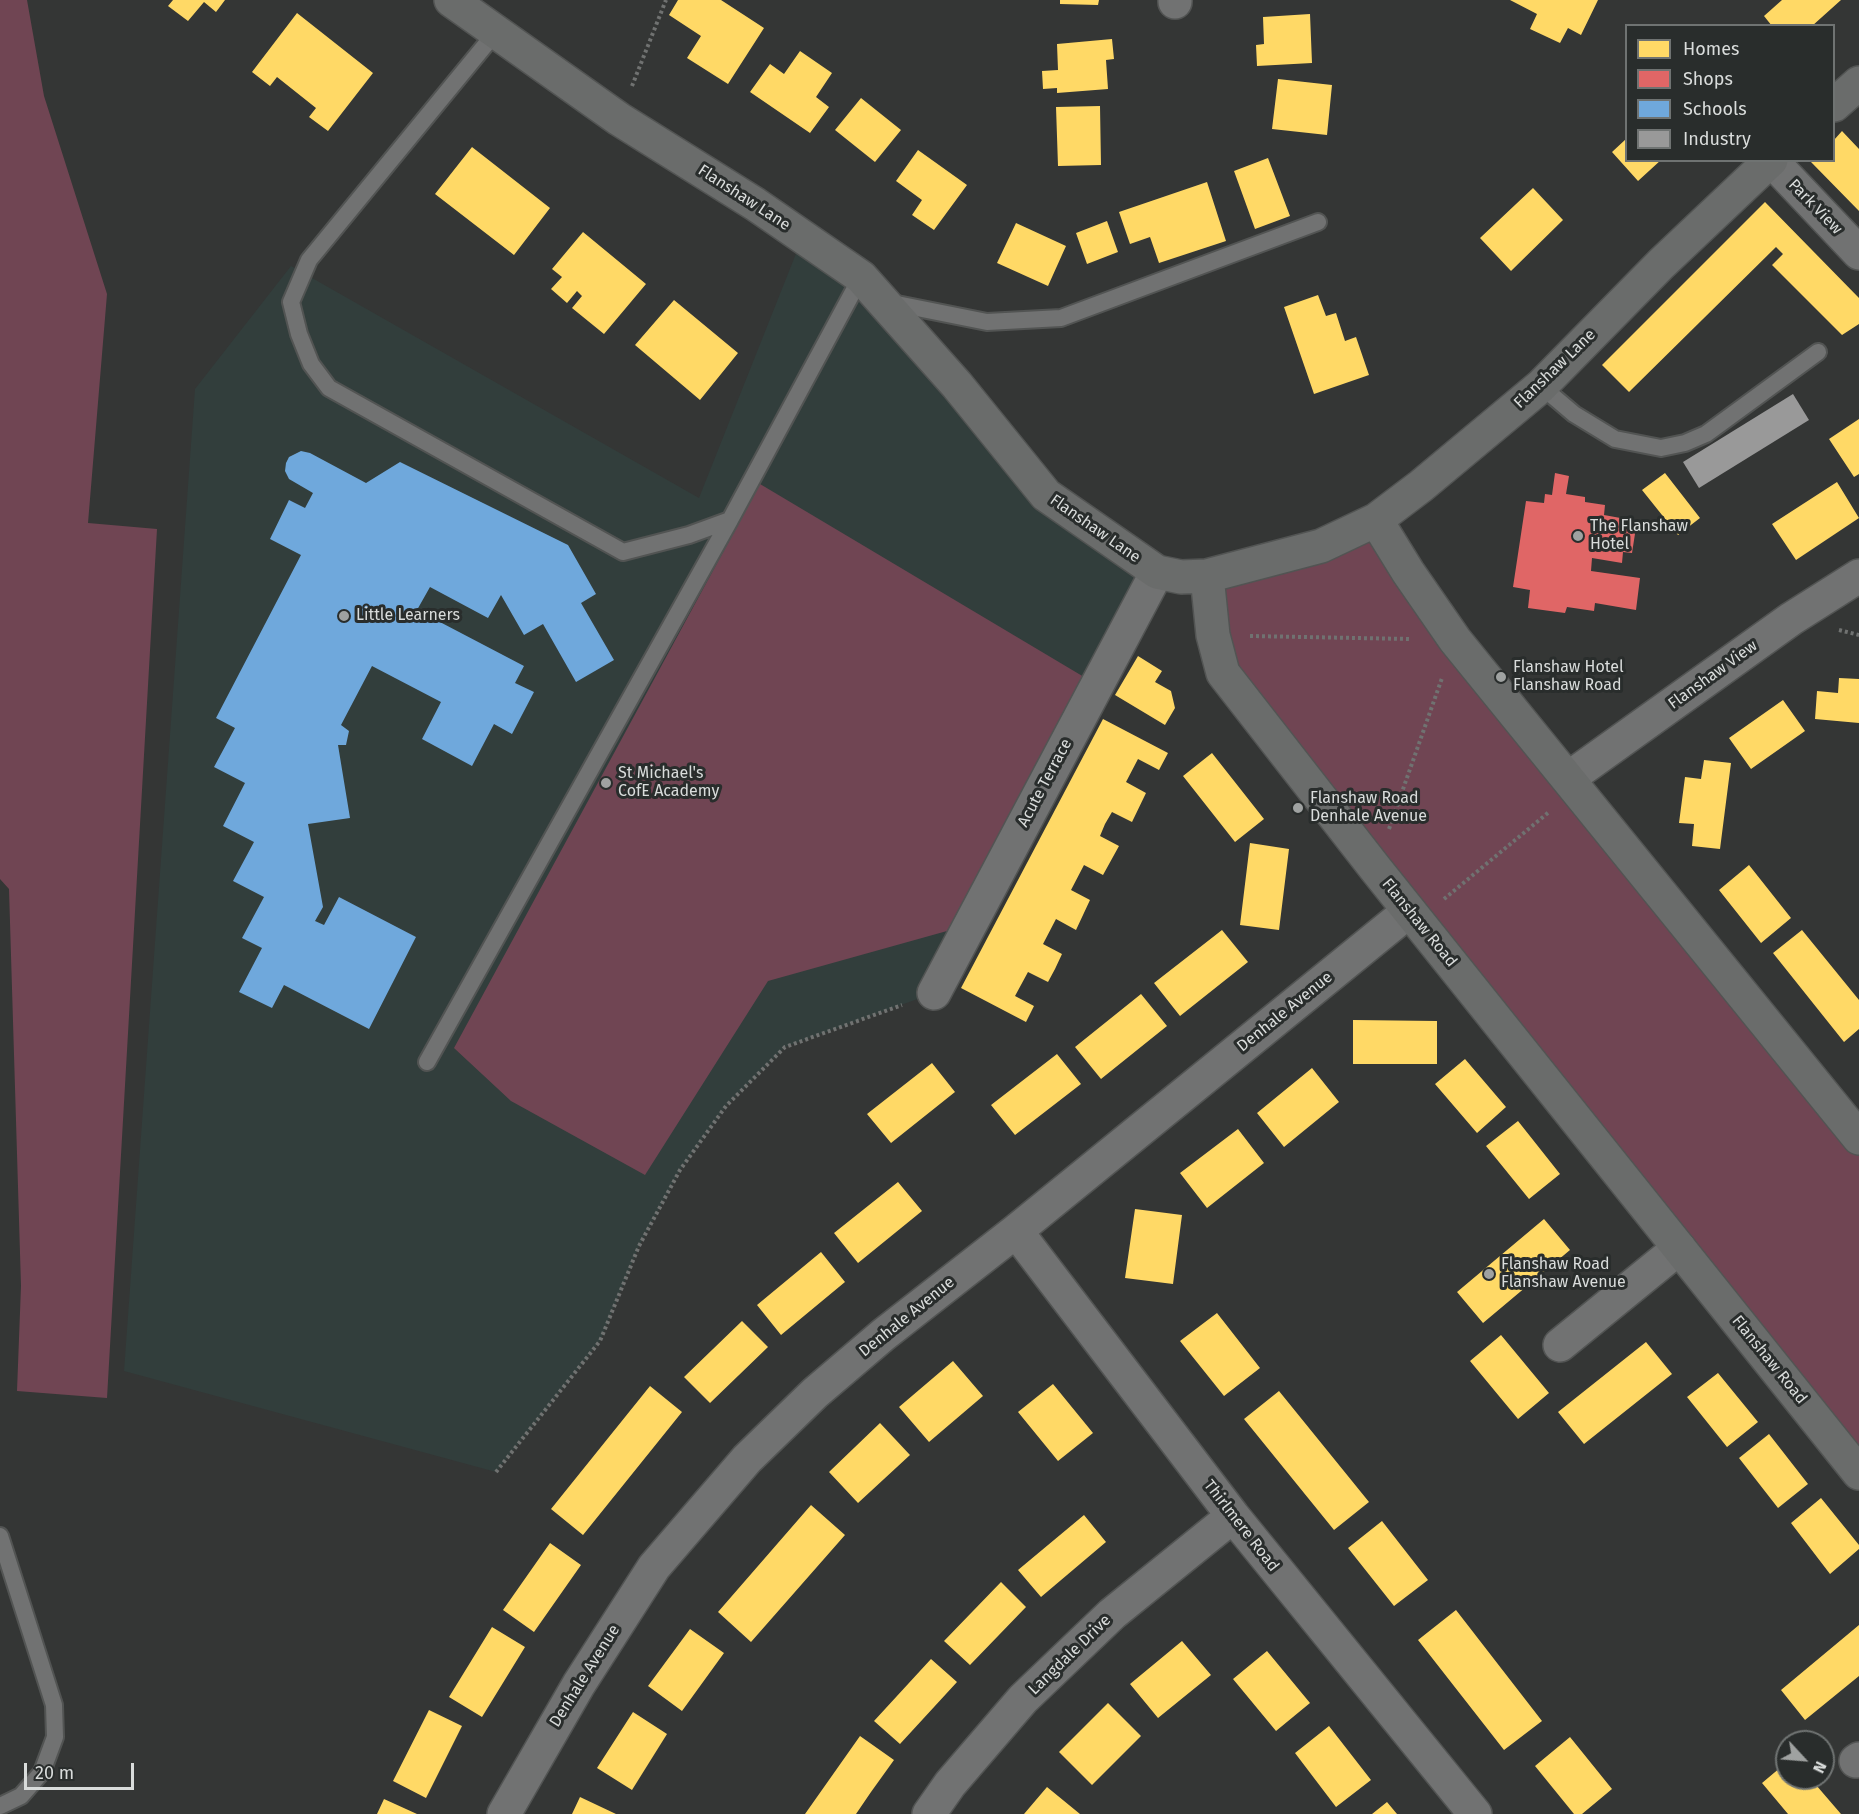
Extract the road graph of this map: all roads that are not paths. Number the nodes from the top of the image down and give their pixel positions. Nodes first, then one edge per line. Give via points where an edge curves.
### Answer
1 (451, 0) edge
2 (496, 32) junction
3 (1859, 82) edge
4 (1835, 103) edge
5 (1769, 162) edge
6 (1773, 162) edge
7 (1318, 222) dead end
8 (1859, 253) edge
9 (861, 277) junction
10 (884, 302) junction
11 (1818, 352) dead end
12 (1541, 386) junction
13 (730, 519) junction
14 (1376, 520) junction
15 (1157, 572) junction
16 (1207, 576) junction
17 (1859, 576) edge
18 (1573, 783) junction
19 (1414, 916) junction
20 (934, 993) road end
21 (427, 1062) dead end
22 (1859, 1138) edge
23 (1016, 1231) junction
24 (1678, 1248) junction
25 (1560, 1345) dead end
26 (1859, 1473) edge
27 (1233, 1516) junction
28 (0, 1536) edge
29 (0, 1806) edge
30 (504, 1814) edge
31 (929, 1814) edge
32 (1475, 1814) edge

1 - 2 street, Flanshaw Lane
2 - 9 street, Flanshaw Lane via 619,119 755,204
2 - 13 lane via 309,260 291,302 311,364 329,388 623,552 688,536
3 - 4 street
5 - 12 street, Flanshaw Lane
6 - 8 street, Park View
7 - 10 lane via 1061,318 987,322
9 - 10 street, Flanshaw Lane
9 - 13 lane
10 - 15 street, Flanshaw Lane via 1046,495
11 - 12 lane via 1706,434 1661,448 1615,439 1574,414
12 - 14 street, Flanshaw Lane
13 - 21 lane
14 - 16 street, Flanshaw Lane via 1321,546
14 - 18 street via 1455,639
15 - 16 street, Flanshaw Lane via 1181,577
15 - 20 street, Acute Terrace
16 - 19 street, Flanshaw Road via 1213,635 1223,673
17 - 18 street, Flanshaw View via 1791,620
18 - 22 street
19 - 23 street, Denhale Avenue
19 - 24 street, Flanshaw Road
23 - 27 street, Thirlmere Road
23 - 30 street, Denhale Avenue via 883,1335 747,1458 654,1567 579,1684
24 - 25 street
24 - 26 street, Flanshaw Road
27 - 31 street, Langdale Drive via 1112,1614 1023,1699
27 - 32 street, Thirlmere Road
28 - 29 lane via 54,1705 55,1737 42,1772 21,1796

